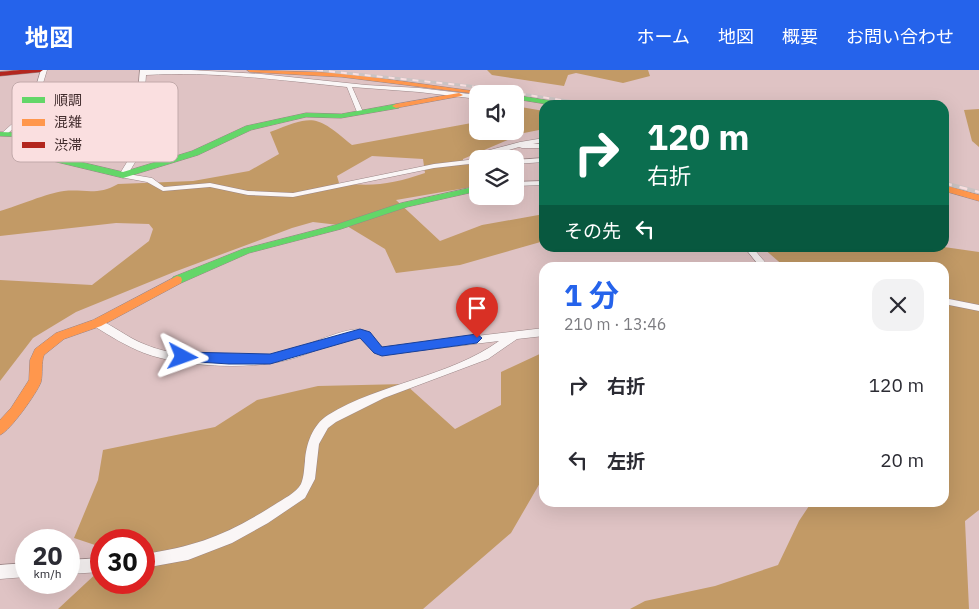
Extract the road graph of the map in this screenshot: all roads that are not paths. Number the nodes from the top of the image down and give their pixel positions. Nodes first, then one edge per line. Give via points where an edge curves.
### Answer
1 (42, 70) edge
2 (250, 70) edge
3 (143, 71) edge
4 (0, 74) edge
5 (306, 74) junction
6 (350, 83) junction
7 (414, 84) junction
8 (469, 91) edge
9 (459, 95) junction
10 (469, 96) edge
11 (524, 98) edge
12 (539, 101) edge
13 (360, 112) junction
14 (539, 141) edge
15 (520, 144) junction
16 (539, 146) edge
17 (500, 150) edge
18 (178, 158) edge
19 (539, 160) edge
20 (524, 161) edge
21 (67, 162) edge
22 (131, 162) edge
23 (167, 162) edge
24 (469, 162) edge
25 (123, 176) junction
26 (539, 183) edge
27 (524, 184) edge
28 (949, 189) edge
29 (469, 190) edge
30 (979, 198) edge
31 (752, 252) edge
32 (761, 262) edge
33 (949, 302) edge
34 (979, 308) edge
35 (97, 323) junction
36 (539, 333) edge
37 (516, 335) junction
38 (0, 429) edge
39 (155, 560) edge
40 (15, 571) edge
41 (0, 572) edge

1 - 4 main road
2 - 5 main road
3 - 6 street via 200,71
5 - 6 main road
5 - 7 main road
6 - 7 main road
6 - 9 street
6 - 13 street via 349,88
7 - 8 main road
9 - 10 street
9 - 13 main road
11 - 12 main road
13 - 18 main road via 342,116 306,115 249,128
14 - 15 street
15 - 16 street
15 - 17 street
19 - 20 street
21 - 25 main road
22 - 25 street
23 - 25 main road
24 - 25 street via 293,195 248,193 210,185 163,189 153,181
26 - 27 street
28 - 30 main road
29 - 35 main road via 404,205 338,227 246,251 192,272
31 - 32 street
33 - 34 street
35 - 37 street via 134,344 165,355 229,360 286,356 360,333 382,351
35 - 38 main road via 60,336 39,352 36,381
36 - 37 street
37 - 39 street via 486,355 366,400 330,419 314,440 309,457 310,476 307,488 301,494 244,532 200,550
40 - 41 street

